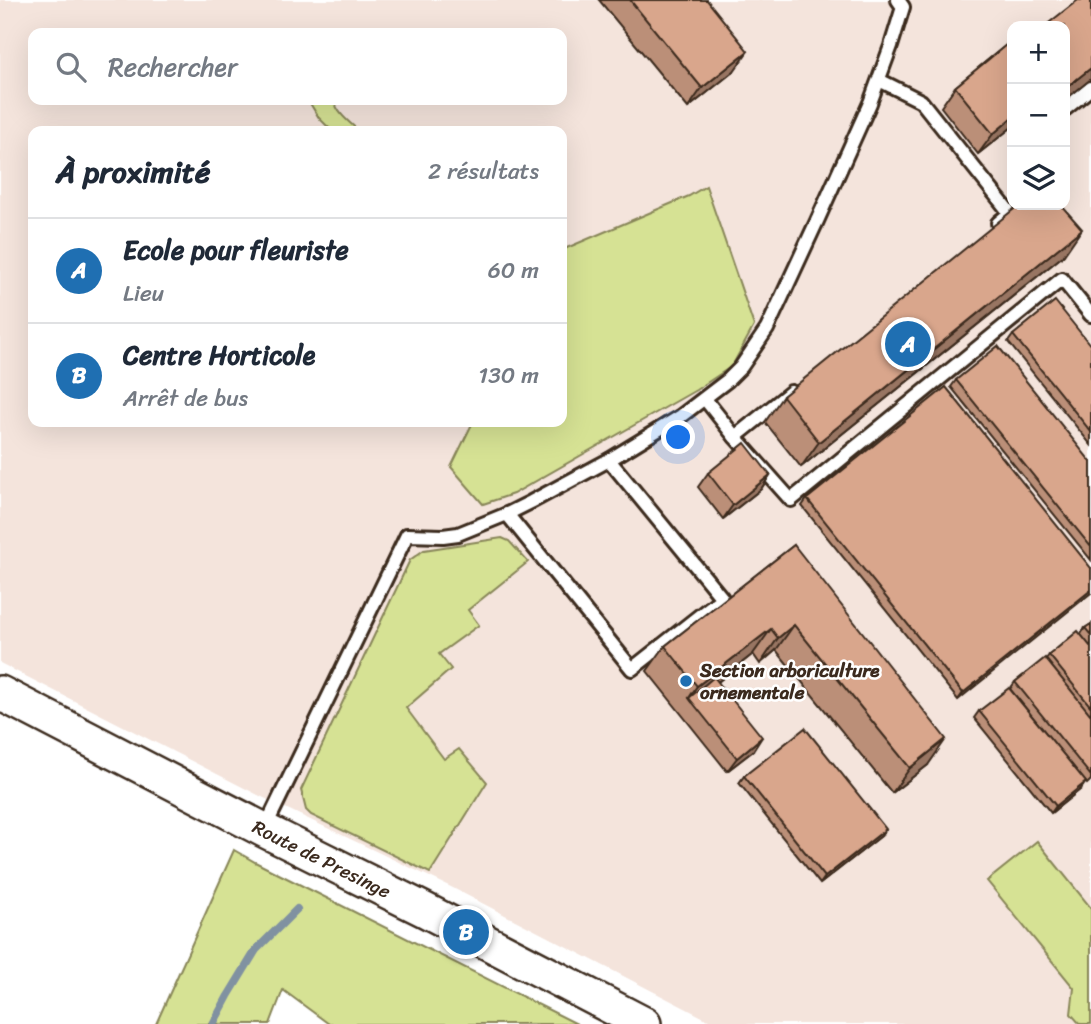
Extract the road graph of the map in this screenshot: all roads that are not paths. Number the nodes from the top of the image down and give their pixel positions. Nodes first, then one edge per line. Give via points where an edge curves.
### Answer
1 (902, 2) edge
2 (879, 80) junction
3 (1091, 88) edge
4 (1070, 104) edge
5 (989, 231) edge
6 (1091, 315) edge
7 (796, 387) edge
8 (705, 399) junction
9 (735, 437) junction
10 (609, 460) junction
11 (507, 514) junction
12 (0, 694) edge
13 (264, 830) junction
14 (644, 1024) edge

1 - 2 lane
2 - 5 lane via 921,101 1010,213
2 - 8 lane via 767,329 741,367
3 - 4 lane
6 - 9 lane via 1062,279 790,500
7 - 9 lane
8 - 9 lane
8 - 10 lane
10 - 11 lane
10 - 11 lane via 722,598 632,669
11 - 13 lane via 458,534 407,535
12 - 13 street, Route de Presinge
13 - 14 street, Route de Presinge

